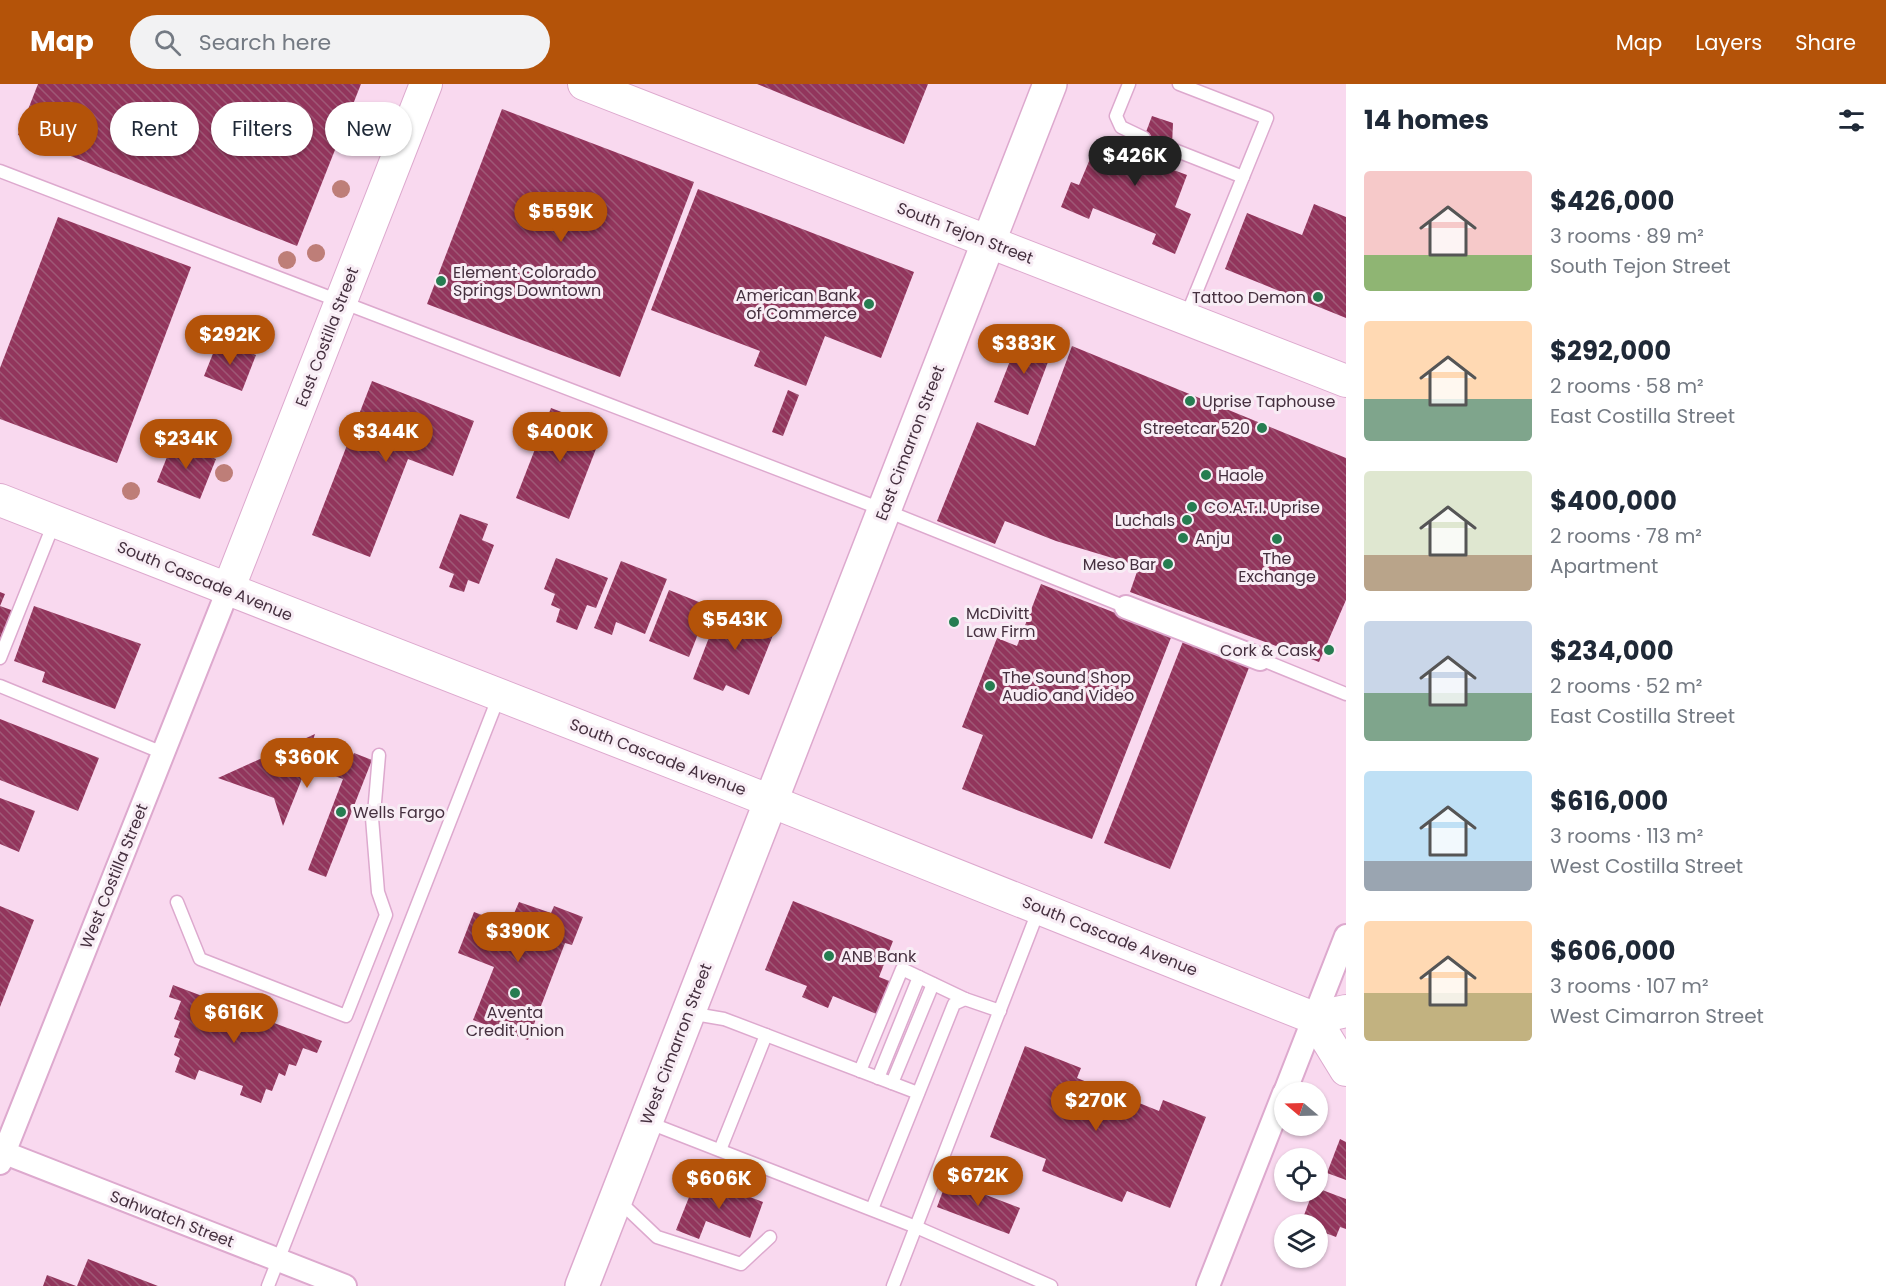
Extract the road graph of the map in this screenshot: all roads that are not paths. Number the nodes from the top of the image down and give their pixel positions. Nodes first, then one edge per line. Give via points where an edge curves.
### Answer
1 (426, 84) edge
2 (584, 84) edge
3 (1050, 84) edge
4 (1129, 84) edge
5 (1179, 84) edge
6 (1143, 138) dead end
7 (1172, 149) dead end
8 (0, 171) edge
9 (1243, 177) junction
10 (988, 242) junction
11 (340, 303) junction
12 (1186, 319) junction
13 (1346, 381) edge
14 (0, 500) edge
15 (884, 510) junction
16 (55, 521) junction
17 (228, 590) junction
18 (1126, 607) joint
19 (0, 658) edge
20 (1260, 659) joint
21 (0, 686) edge
22 (1346, 694) edge
23 (499, 696) junction
24 (163, 753) junction
25 (379, 755) dead end
26 (770, 801) junction
27 (177, 902) dead end
28 (1040, 909) junction
29 (1346, 936) edge
30 (919, 977) junction
31 (933, 984) junction
32 (965, 999) junction
33 (1000, 1011) junction
34 (1346, 1011) edge
35 (688, 1013) junction
36 (1314, 1018) junction
37 (766, 1035) junction
38 (1346, 1070) edge
39 (860, 1071) junction
40 (878, 1078) junction
41 (1288, 1082) edge
42 (892, 1083) junction
43 (918, 1093) junction
44 (1274, 1118) edge
45 (646, 1122) junction
46 (720, 1150) junction
47 (1, 1155) edge
48 (616, 1198) junction
49 (872, 1209) junction
50 (916, 1227) junction
51 (770, 1237) dead end
52 (278, 1260) junction
53 (268, 1286) edge
54 (345, 1286) edge
55 (582, 1286) edge
56 (893, 1286) edge
57 (1051, 1286) edge
58 (1208, 1286) edge

1 - 11 street, East Costilla Street
2 - 10 street, South Tejon Street
3 - 10 main road, East Cimarron Street
4 - 6 lane via 1116,116 1120,127
5 - 9 lane via 1267,118
7 - 9 lane
8 - 11 lane
9 - 12 lane
10 - 12 street, South Tejon Street
10 - 15 main road, East Cimarron Street
11 - 15 lane
11 - 17 street, East Costilla Street
12 - 13 street, South Tejon Street
14 - 16 street, South Cascade Avenue
15 - 18 lane
15 - 26 main road, East Cimarron Street
16 - 17 street, South Cascade Avenue
16 - 19 lane
17 - 23 street, South Cascade Avenue
17 - 24 street, West Costilla Street
18 - 20 street
20 - 22 lane
21 - 24 lane
23 - 26 street, South Cascade Avenue
23 - 52 lane
24 - 47 street, West Costilla Street
25 - 27 lane via 373,816 378,892 386,915 346,1016 200,959
26 - 28 street, South Cascade Avenue
26 - 35 main road, West Cimarron Street
28 - 33 lane
28 - 36 street, South Cascade Avenue
29 - 36 street
30 - 31 lane
30 - 39 lane via 902,969
30 - 40 lane
31 - 32 lane
31 - 42 lane
32 - 33 lane
32 - 43 lane via 954,1004
33 - 50 lane
34 - 36 street
35 - 37 lane via 724,1019
35 - 45 main road, West Cimarron Street
36 - 38 street
36 - 41 street
37 - 39 lane
37 - 46 lane
39 - 40 lane
40 - 42 lane
42 - 43 lane
43 - 49 lane
44 - 58 street
45 - 46 lane
45 - 48 main road, West Cimarron Street
46 - 49 lane
47 - 52 street, Sahwatch Street
48 - 51 lane via 657,1237 741,1264
48 - 55 main road, West Cimarron Street
49 - 50 lane
50 - 56 lane
50 - 57 lane
52 - 53 lane
52 - 54 street, Sahwatch Street

